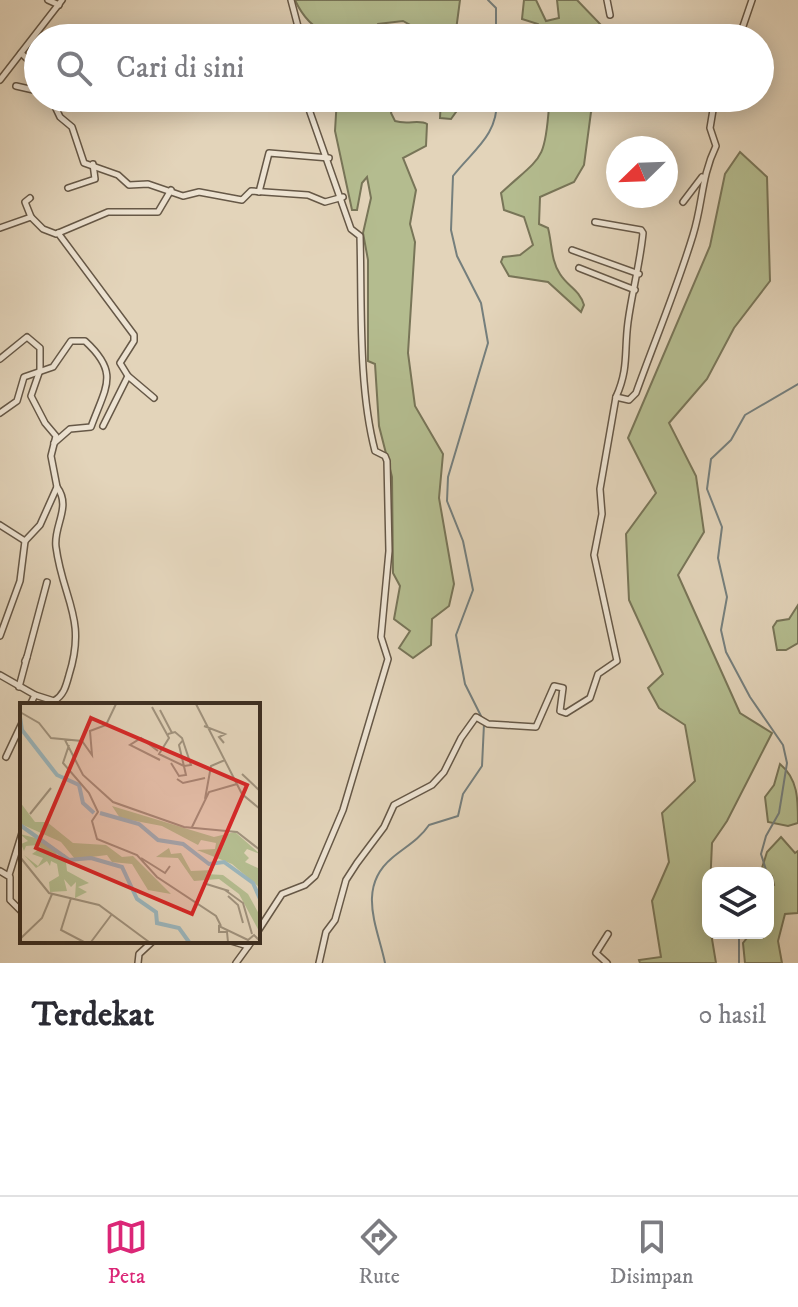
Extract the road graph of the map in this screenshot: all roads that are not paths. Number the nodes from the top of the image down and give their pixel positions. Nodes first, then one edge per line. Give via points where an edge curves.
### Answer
1 (48, 0) edge
2 (291, 0) edge
3 (607, 0) edge
4 (752, 0) edge
5 (61, 3) edge
6 (610, 15) dead end
7 (44, 24) edge
8 (297, 24) edge
9 (744, 24) edge
10 (24, 49) edge
11 (21, 53) junction
12 (24, 56) edge
13 (0, 80) edge
14 (16, 86) dead end
15 (24, 88) edge
16 (58, 112) edge
17 (311, 112) edge
18 (713, 112) edge
19 (329, 158) junction
20 (93, 164) junction
21 (703, 175) junction
22 (68, 188) dead end
23 (171, 190) junction
24 (259, 192) junction
25 (343, 197) junction
26 (30, 198) dead end
27 (683, 202) dead end
28 (31, 217) junction
29 (595, 222) dead end
30 (0, 228) edge
31 (43, 229) junction
32 (58, 233) junction
33 (36, 235) dead end
34 (572, 250) dead end
35 (579, 268) dead end
36 (639, 274) junction
37 (635, 290) junction
38 (0, 359) edge
39 (40, 370) junction
40 (128, 376) junction
41 (616, 397) junction
42 (154, 398) dead end
43 (0, 413) edge
44 (103, 426) dead end
45 (54, 443) junction
46 (57, 487) junction
47 (0, 525) edge
48 (25, 541) junction
49 (47, 582) dead end
50 (0, 636) edge
51 (0, 675) edge
52 (19, 687) junction
53 (35, 695) junction
54 (31, 703) edge
55 (20, 727) edge
56 (6, 757) dead end
57 (20, 839) edge
58 (0, 871) edge
59 (9, 875) junction
60 (20, 910) edge
61 (260, 928) edge
62 (608, 934) dead end
63 (151, 943) edge
64 (250, 944) edge
65 (138, 963) edge
66 (236, 963) edge
67 (319, 963) edge
68 (607, 963) edge

1 - 5 street
2 - 8 street
3 - 6 street
4 - 9 street
5 - 7 street
10 - 11 street
11 - 12 street
11 - 13 street
14 - 15 street
16 - 20 street via 72,127 83,161
17 - 19 street
18 - 21 street via 710,128 716,146
19 - 24 street via 269,153
19 - 25 street
20 - 22 street via 95,179
20 - 23 street via 129,185
21 - 27 street
21 - 41 street via 700,209 683,268 636,393 629,400
23 - 24 street via 183,196 199,192 242,200 249,192
23 - 32 street via 158,212 108,212
24 - 25 street via 308,195 325,202
25 - 61 street via 351,229 360,238 370,431 375,451 387,459 389,551 381,637 388,659 343,810 315,876 280,897
26 - 28 street via 25,202
28 - 30 street
28 - 31 street
29 - 36 street via 642,231
31 - 32 street
31 - 33 street
32 - 40 street via 134,335 120,363
34 - 36 street
35 - 37 street
36 - 37 street
37 - 41 street via 627,328 628,367
38 - 39 street via 30,337 40,348
39 - 43 street via 24,377 17,401
39 - 45 street via 31,396 55,433
39 - 45 street via 55,365 67,344 78,339 104,358 109,369 91,427 70,429
40 - 42 street
40 - 44 street
41 - 67 street via 594,555 616,664 598,674 590,698 566,713 560,711 563,688 554,686 536,727 488,724 476,717 444,772 432,785 394,805 346,880
45 - 46 street
46 - 48 street via 40,525
46 - 53 street via 63,503 56,547 78,626 77,640 61,697 54,701
47 - 48 street
48 - 50 street via 20,581
49 - 52 street
51 - 52 street
52 - 53 street
53 - 54 street
55 - 56 street
57 - 59 street
58 - 59 street
59 - 60 street via 10,900
62 - 68 street via 596,953
63 - 65 street via 139,954
64 - 66 street

